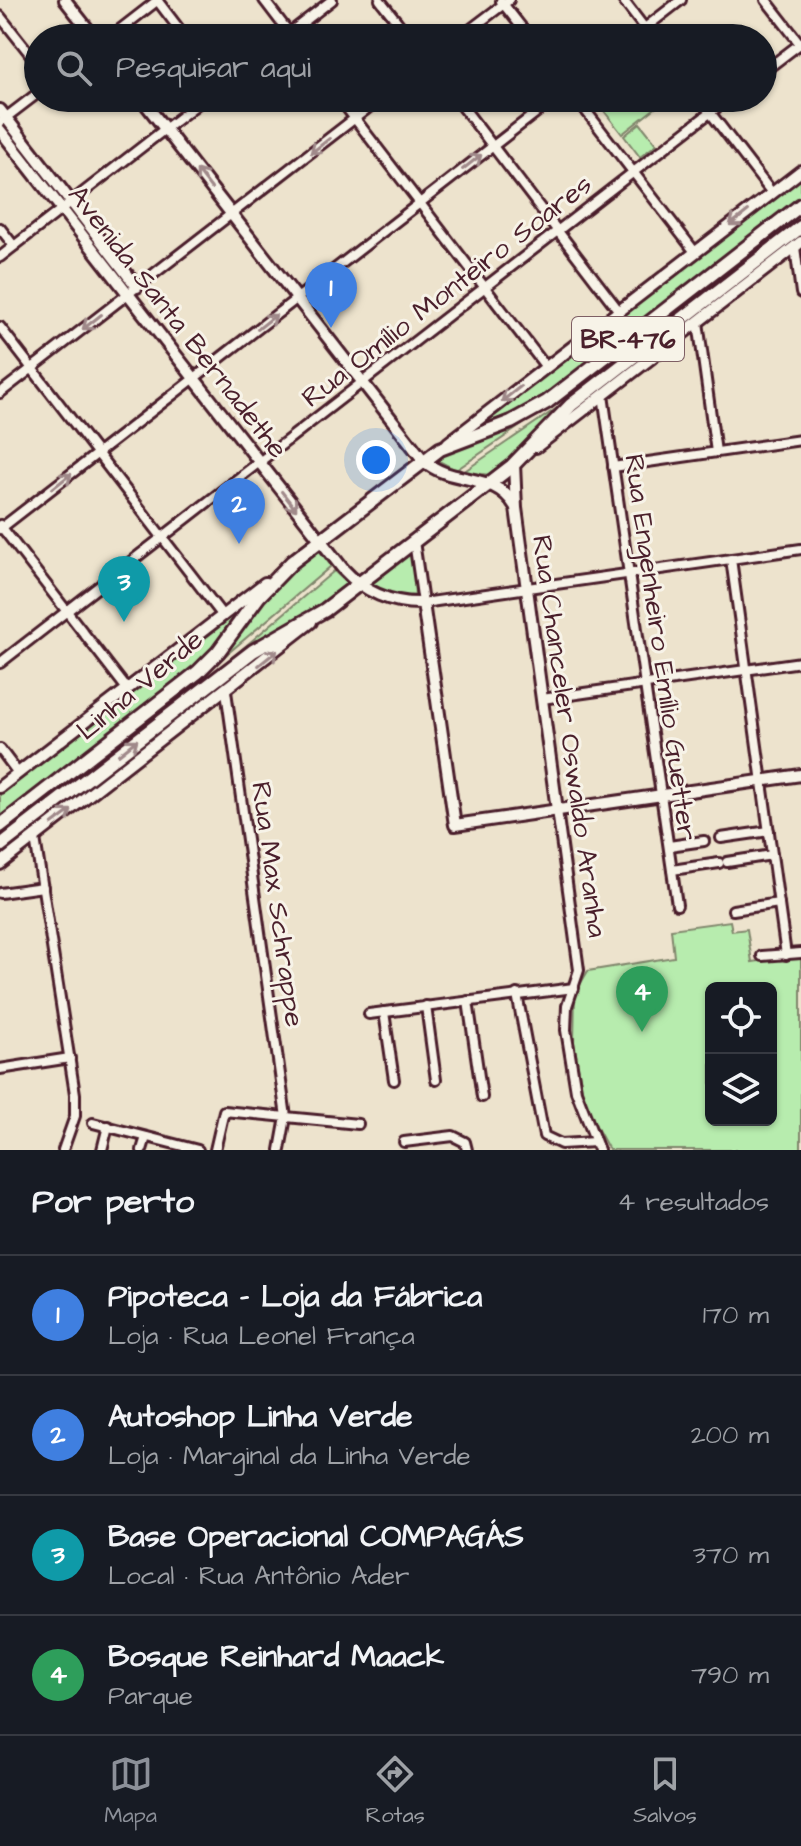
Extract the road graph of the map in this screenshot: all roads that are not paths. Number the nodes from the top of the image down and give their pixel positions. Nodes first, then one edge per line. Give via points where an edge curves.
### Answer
1 (65, 0) edge
2 (158, 0) edge
3 (264, 0) edge
4 (332, 0) edge
5 (380, 0) edge
6 (623, 0) edge
7 (681, 0) edge
8 (766, 0) edge
9 (505, 1) edge
10 (0, 16) edge
11 (84, 24) edge
12 (127, 24) edge
13 (176, 24) edge
14 (280, 24) edge
15 (303, 24) edge
16 (399, 24) edge
17 (476, 24) edge
18 (521, 24) edge
19 (642, 24) edge
20 (650, 24) edge
21 (801, 44) edge
22 (24, 46) edge
23 (777, 62) edge
24 (24, 102) edge
25 (152, 112) edge
26 (187, 112) edge
27 (350, 112) edge
28 (364, 112) edge
29 (467, 112) edge
30 (537, 112) edge
31 (587, 112) edge
32 (710, 113) joint
33 (2, 117) edge
34 (355, 119) junction
35 (165, 129) junction
36 (0, 130) edge
37 (493, 146) junction
38 (801, 171) edge
39 (633, 172) junction
40 (772, 193) junction
41 (420, 203) junction
42 (801, 205) edge
43 (66, 206) junction
44 (232, 214) junction
45 (801, 227) edge
46 (0, 228) edge
47 (558, 231) junction
48 (798, 244) edge
49 (14, 246) junction
50 (695, 252) junction
51 (0, 257) edge
52 (485, 288) junction
53 (133, 291) junction
54 (801, 293) edge
55 (297, 298) junction
56 (619, 311) junction
57 (698, 322) junction
58 (0, 327) edge
59 (546, 367) junction
60 (32, 369) junction
61 (194, 379) junction
62 (362, 382) junction
63 (0, 393) edge
64 (603, 395) junction
65 (801, 440) edge
66 (440, 449) junction
67 (716, 452) junction
68 (97, 453) junction
69 (424, 461) junction
70 (259, 462) junction
71 (512, 466) junction
72 (613, 467) junction
73 (488, 482) junction
74 (516, 508) junction
75 (1, 527) edge
76 (162, 537) junction
77 (414, 540) junction
78 (320, 541) junction
79 (801, 549) edge
80 (731, 559) junction
81 (292, 562) junction
82 (628, 573) junction
83 (358, 584) junction
84 (527, 588) junction
85 (423, 603) junction
86 (325, 610) junction
87 (67, 611) junction
88 (223, 616) junction
89 (801, 662) edge
90 (0, 663) edge
91 (746, 670) junction
92 (644, 684) junction
93 (127, 689) junction
94 (226, 691) junction
95 (542, 699) junction
96 (0, 749) edge
97 (18, 773) junction
98 (801, 775) edge
99 (762, 780) junction
100 (0, 787) edge
101 (662, 795) junction
102 (557, 810) junction
103 (0, 826) edge
104 (769, 831) junction
105 (35, 838) junction
106 (721, 838) dead end
107 (704, 841) dead end
108 (0, 846) edge
109 (669, 846) junction
110 (772, 855) junction
111 (0, 864) edge
112 (672, 870) junction
113 (43, 887) junction
114 (0, 893) edge
115 (779, 903) junction
116 (677, 905) dead end
117 (733, 910) dead end
118 (801, 953) edge
119 (786, 955) junction
120 (762, 956) dead end
121 (574, 988) junction
122 (517, 994) junction
123 (468, 1001) junction
124 (426, 1006) junction
125 (384, 1012) junction
126 (369, 1014) dead end
127 (70, 1058) junction
128 (0, 1069) edge
129 (394, 1080) dead end
130 (436, 1080) dead end
131 (482, 1097) dead end
132 (286, 1121) junction
133 (93, 1123) dead end
134 (358, 1124) dead end
135 (108, 1126) junction
136 (149, 1138) junction
137 (404, 1142) dead end
138 (597, 1146) edge
139 (63, 1150) edge
140 (102, 1150) edge
141 (142, 1150) edge
142 (149, 1150) edge
143 (193, 1150) edge
144 (215, 1150) edge
145 (280, 1150) edge
146 (467, 1150) edge

1 - 11 main road
2 - 12 street
2 - 13 street
3 - 14 street
4 - 15 street
5 - 16 street
6 - 19 street
7 - 20 street
8 - 21 street
9 - 17 street
9 - 18 street
10 - 22 street
21 - 23 street
24 - 33 street
25 - 35 main road
26 - 35 street
27 - 34 street
28 - 34 street
29 - 37 street
30 - 37 street
31 - 39 street
32 - 39 street, Rua Omílio Monteiro Soares
32 - 40 street
33 - 43 main road, Avenida Santa Bernadethe
34 - 41 street
34 -> 44 street
35 - 43 street
44 -> 35 main road
36 - 43 main road, Avenida Santa Bernadethe
41 -> 37 street
37 - 47 street
38 - 40 main road
39 - 47 street, Rua Omílio Monteiro Soares
39 - 50 street
40 -> 50 main road
41 - 52 street
41 - 55 street
42 - 66 highway, Linha Verde / BR-476 via 547,402
43 - 49 street
43 - 53 main road, Avenida Santa Bernadethe
44 - 53 street
44 - 55 main road
45 - 71 highway, Linha Verde / BR-476 via 571,405
46 - 49 street
47 - 52 street, Rua Omílio Monteiro Soares
47 - 56 street
48 - 54 street
48 - 57 main road
49 - 51 street
50 - 56 main road
52 - 59 street
52 - 62 street, Rua Omílio Monteiro Soares
53 -> 60 street
53 - 61 main road, Avenida Santa Bernadethe
61 -> 55 street
55 - 62 main road
56 - 59 main road
57 - 64 main road
57 - 67 street
58 - 60 street
59 -> 66 main road
60 - 63 street
60 - 68 street
61 - 68 street
61 - 70 main road, Avenida Santa Bernadethe
62 - 69 main road
62 - 70 street, Rua Omílio Monteiro Soares
64 - 71 main road
64 - 72 street, Rua Engenheiro Emílio Guetter
65 - 67 street
66 - 69 highway, Linha Verde / BR-476
67 - 72 street
75 -> 68 street
68 - 76 street
69 - 73 main road via 450,476
69 - 78 highway, Linha Verde / BR-476
70 - 76 street, Rua Omílio Monteiro Soares
70 -> 78 main road, Avenida Santa Bernadethe
71 - 73 highway, Linha Verde / BR-476
71 - 74 main road, Rua Chanceler Oswaldo Aranha
72 - 82 street, Rua Engenheiro Emílio Guetter
73 - 74 main road via 503,490
73 - 77 highway, Linha Verde / BR-476
74 - 84 main road, Rua Chanceler Oswaldo Aranha
75 - 87 street
76 - 87 street, Rua Omílio Monteiro Soares
76 - 88 street
77 - 83 highway, Linha Verde / BR-476
77 - 85 street
78 - 81 highway, Linha Verde / BR-476
78 - 83 main road, Avenida Santa Bernadethe
79 - 80 street
80 - 82 street
80 - 91 street
81 - 88 main road
81 - 103 highway, Linha Verde / BR-476 via 198,672
82 - 84 street
82 - 92 street, Rua Engenheiro Emílio Guetter
83 - 85 main road via 393,600
83 - 86 highway, Linha Verde / BR-476
84 - 85 street
84 - 95 main road, Rua Chanceler Oswaldo Aranha
85 - 102 main road via 455,825
94 -> 86 main road
108 -> 86 highway, Linha Verde / BR-476 via 253,651
87 - 90 street, Rua Omílio Monteiro Soares
87 - 93 street
88 - 93 main road
89 - 91 street
91 - 92 street
91 - 99 street
92 - 95 street
92 - 101 street, Rua Engenheiro Emílio Guetter
93 - 97 main road
105 -> 94 main road
94 - 132 street, Rua Max Schrappe
95 - 102 main road, Rua Chanceler Oswaldo Aranha
96 - 97 street
97 - 100 main road
98 - 99 main road
99 - 101 main road
99 - 104 street
101 - 102 main road
101 - 109 street, Rua Engenheiro Emílio Guetter
102 - 121 street, Rua Chanceler Oswaldo Aranha via 579,970
104 - 106 street
104 - 110 street
105 - 111 main road
105 - 113 street
107 - 109 street
109 - 112 street, Rua Engenheiro Emílio Guetter
110 - 112 street
110 - 115 street
112 - 116 street, Rua Engenheiro Emílio Guetter
113 - 114 street
113 - 127 street
115 - 117 street
115 - 119 street
118 - 119 street
119 - 120 street
121 - 122 street
121 - 138 street, Rua Chanceler Oswaldo Aranha via 566,1013 567,1040 578,1101
122 - 123 street
122 - 138 street via 544,1136 561,1144
123 - 124 street
123 - 131 street
124 - 125 street
124 - 130 street
125 - 126 street
125 - 129 street
127 - 128 street
127 - 139 street via 75,1116
132 - 134 street
132 - 144 street via 224,1111
132 - 145 street
133 - 135 street
135 - 136 street
135 - 140 street
136 - 141 street
136 - 142 street
136 - 143 street
137 - 146 street via 453,1136 465,1142

